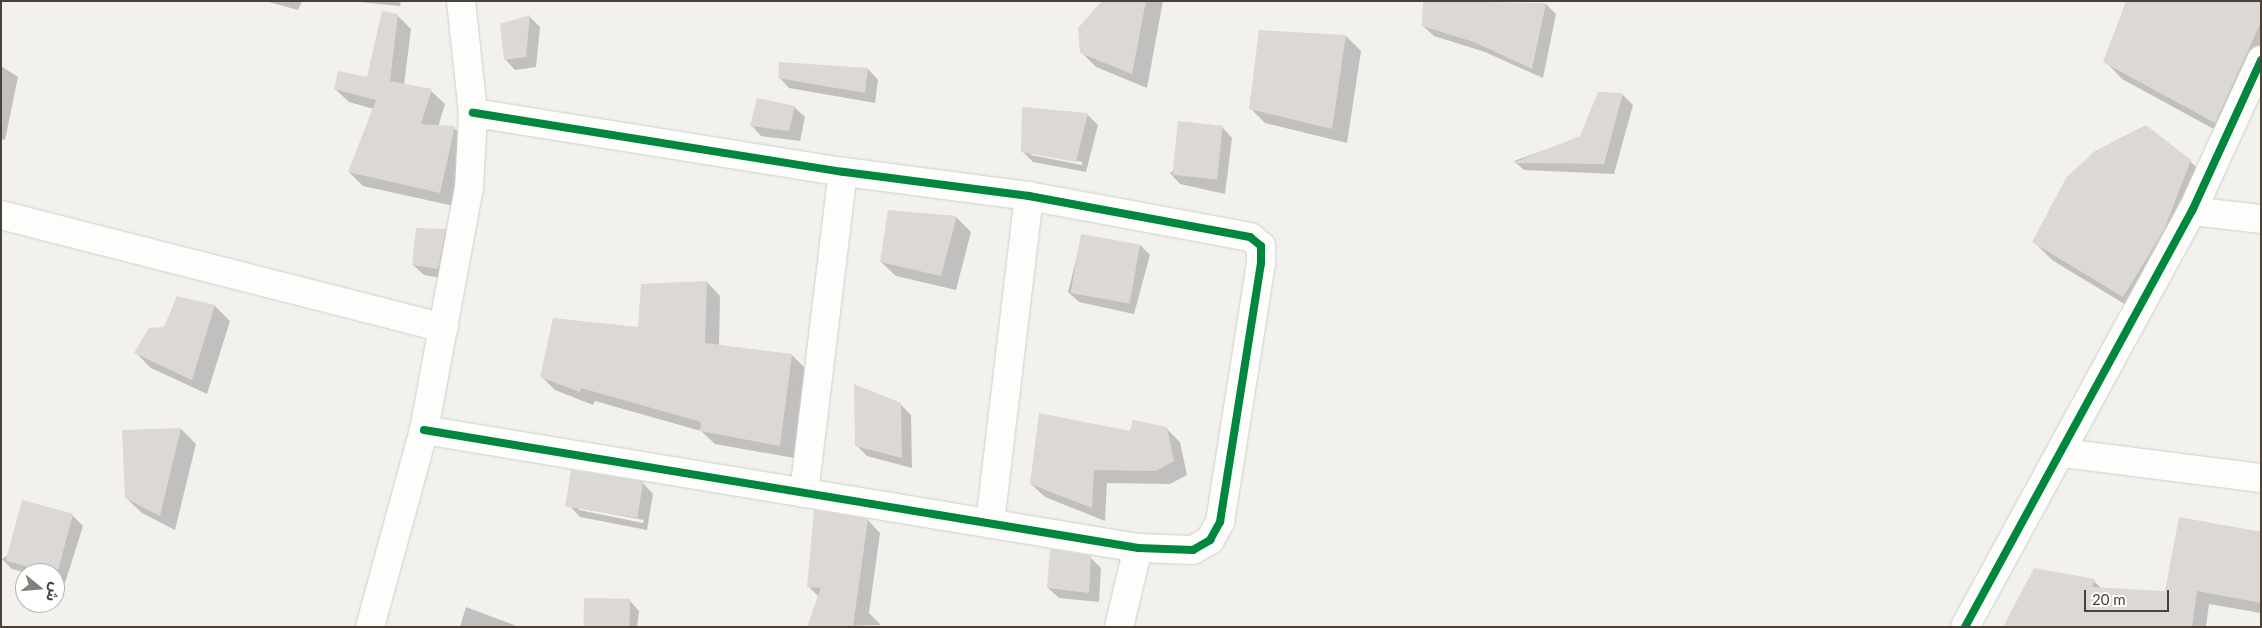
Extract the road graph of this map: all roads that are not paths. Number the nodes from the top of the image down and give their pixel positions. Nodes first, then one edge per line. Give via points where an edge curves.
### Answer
1 (461, 1) edge
2 (2261, 60) edge
3 (473, 113) junction
4 (843, 172) junction
5 (1029, 196) junction
6 (2192, 211) junction
7 (1, 215) edge
8 (2261, 219) edge
9 (444, 328) junction
10 (424, 430) junction
11 (2063, 453) junction
12 (2261, 478) edge
13 (804, 493) junction
14 (990, 523) junction
15 (1138, 548) junction
16 (370, 627) edge
17 (1119, 627) edge
18 (1965, 627) edge

1 - 3 street
2 - 6 street
3 - 4 street
3 - 9 street via 469,188
4 - 5 street
4 - 13 street
5 - 14 street
5 - 15 street via 1250,237 1261,246 1220,522 1210,540 1193,550
6 - 8 street
6 - 11 street
7 - 9 street
9 - 10 street
10 - 13 street
10 - 16 street
11 - 12 street
11 - 18 street
13 - 14 street
14 - 15 street
15 - 17 street

